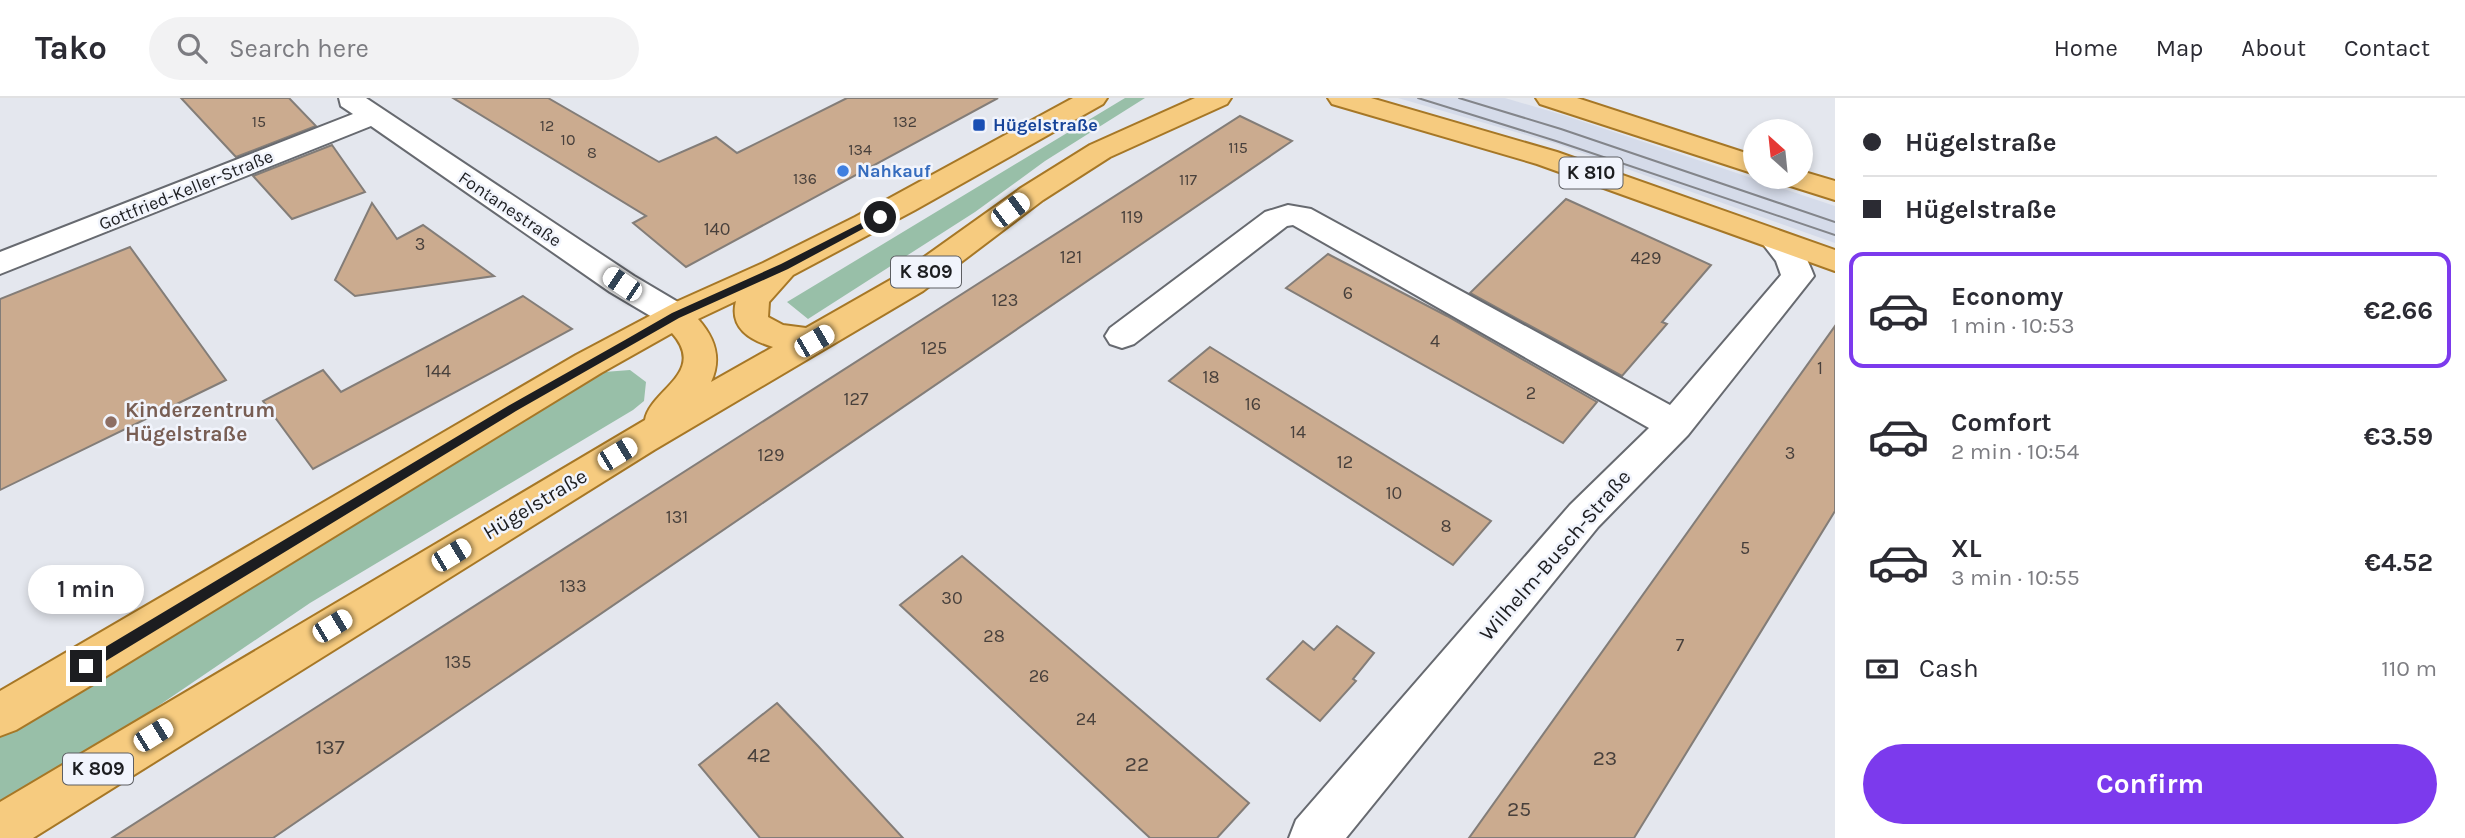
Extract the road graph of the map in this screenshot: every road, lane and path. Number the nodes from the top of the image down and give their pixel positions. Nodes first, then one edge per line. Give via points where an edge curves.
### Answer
1 (347, 98) edge
2 (1093, 98) edge
3 (1165, 98) edge
4 (1217, 98) edge
5 (1342, 98) edge
6 (1550, 98) edge
7 (1567, 98) edge
8 (1598, 112) junction
9 (372, 116) junction
10 (1100, 151) junction
11 (1743, 160) edge
12 (1813, 184) edge
13 (1835, 191) edge
14 (1775, 239) junction
15 (1835, 261) edge
16 (0, 264) edge
17 (784, 267) junction
18 (676, 316) junction
19 (1122, 336) dead end
20 (814, 341) junction
21 (1675, 425) junction
22 (641, 440) junction
23 (0, 715) edge
24 (0, 830) edge
25 (1314, 838) edge

1 - 9 street, Fontanestraße
2 - 17 main road
3 - 10 main road
4 - 10 main road, Hügelstraße / K 809
5 - 14 main road, K 810 via 1547,158
6 - 8 main road
7 - 8 main road
8 - 11 main road
9 - 16 street, Gottfried-Keller-Straße
9 - 18 street, Fontanestraße
10 - 20 main road, Hügelstraße / K 809 via 1032,194 911,283
12 - 13 main road
14 - 15 main road, K 810
14 - 21 street, Wilhelm-Busch-Straße via 1791,258 1798,276
17 - 18 main road
17 - 20 main road via 753,295 749,313 762,331
18 - 22 main road via 699,343 697,375 681,400
18 - 23 main road
19 - 21 street via 1276,219 1300,216
20 - 22 main road, Hügelstraße / K 809
21 - 25 street, Wilhelm-Busch-Straße via 1584,516
22 - 24 main road, Hügelstraße / K 809

